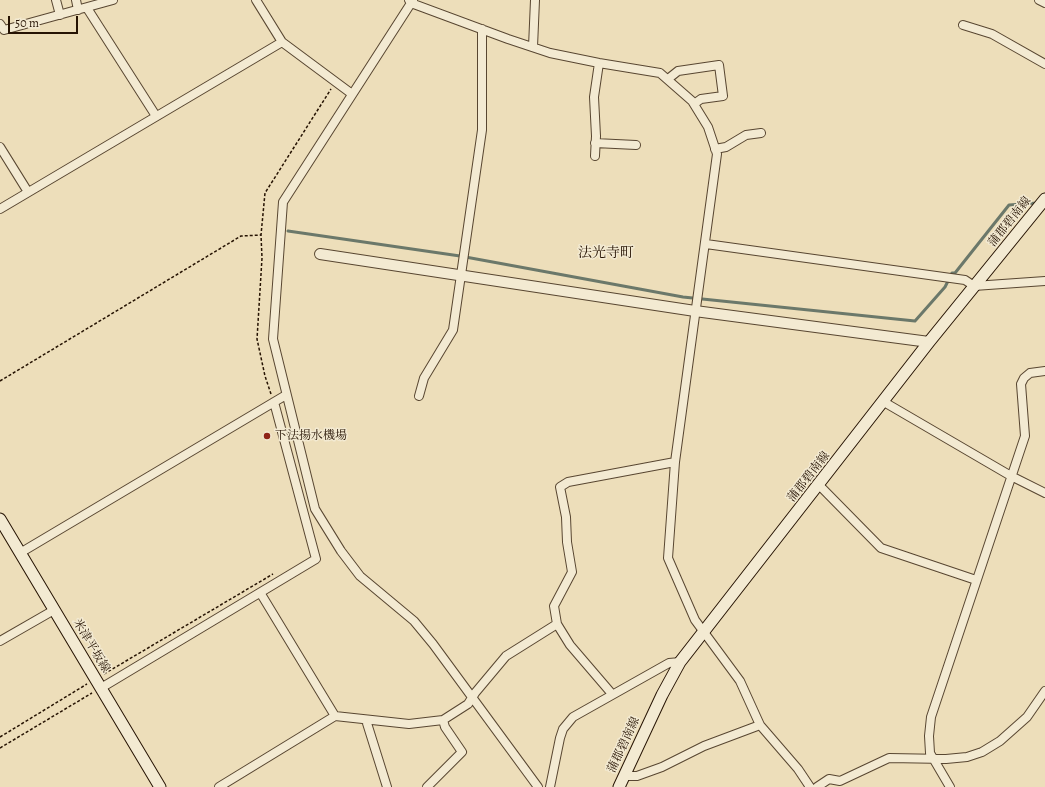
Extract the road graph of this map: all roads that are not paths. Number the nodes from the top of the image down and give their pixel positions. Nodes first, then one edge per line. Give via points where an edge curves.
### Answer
1 (56, 0) edge
2 (76, 0) edge
3 (113, 0) edge
4 (256, 0) edge
5 (535, 0) edge
6 (1039, 0) edge
7 (411, 1) edge
8 (1045, 3) edge
9 (83, 9) junction
10 (60, 15) junction
11 (963, 25) dead end
12 (1, 28) edge
13 (482, 29) junction
14 (282, 42) junction
15 (534, 47) junction
16 (599, 63) junction
17 (1045, 64) edge
18 (668, 79) junction
19 (352, 94) junction
20 (694, 104) junction
21 (156, 116) junction
22 (761, 133) dead end
23 (595, 142) junction
24 (636, 145) dead end
25 (0, 147) edge
26 (716, 148) junction
27 (594, 156) dead end
28 (28, 192) junction
29 (1045, 199) edge
30 (0, 209) edge
31 (706, 244) junction
32 (320, 254) dead end
33 (461, 275) junction
34 (1045, 281) edge
35 (974, 286) junction
36 (695, 312) junction
37 (929, 342) junction
38 (1045, 372) edge
39 (286, 395) junction
40 (419, 396) dead end
41 (274, 402) junction
42 (884, 402) junction
43 (675, 462) junction
44 (1011, 476) junction
45 (819, 485) junction
46 (1045, 493) edge
47 (0, 519) edge
48 (20, 553) junction
49 (976, 580) junction
50 (261, 594) junction
51 (54, 610) junction
52 (556, 624) junction
53 (704, 632) junction
54 (0, 641) edge
55 (680, 662) junction
56 (98, 683) junction
57 (1045, 691) edge
58 (612, 694) junction
59 (471, 698) junction
60 (335, 716) junction
61 (366, 720) junction
62 (443, 720) junction
63 (760, 725) junction
64 (933, 758) junction
65 (625, 776) junction
66 (160, 787) edge
67 (219, 787) edge
68 (387, 787) edge
69 (427, 787) edge
70 (538, 787) edge
71 (550, 787) edge
72 (619, 787) edge
73 (810, 787) edge
74 (817, 787) edge
75 (950, 787) edge

1 - 10 street
2 - 9 street
3 - 9 street
4 - 14 street
5 - 15 street
6 - 8 street
7 - 13 street
7 - 19 street
9 - 10 street
9 - 21 street
10 - 12 street
11 - 17 street via 992,34
13 - 15 street
13 - 33 street via 482,130
14 - 19 street
14 - 21 street
15 - 16 street
16 - 18 street via 660,72
16 - 23 street via 594,98
18 - 20 street
18 - 20 street via 678,71 719,65 723,96 701,99
19 - 39 street via 288,193 282,209 280,266 273,331 276,359
20 - 26 street via 708,127
21 - 28 street
22 - 26 street via 746,135 726,147
23 - 24 street
23 - 27 street
25 - 28 street
26 - 31 street
28 - 30 street
29 - 35 main road, 蒲郡碧南線
31 - 35 street via 965,280
31 - 36 street
32 - 33 street
33 - 36 street
33 - 40 street via 454,330 424,378
34 - 35 street
35 - 37 main road, 蒲郡碧南線
36 - 37 street
36 - 43 street via 692,352
37 - 42 main road, 蒲郡碧南線
38 - 44 street via 1030,373 1021,384 1025,436
39 - 41 street
39 - 59 street via 315,509 360,576 414,621
41 - 48 street
41 - 50 street via 316,559
42 - 44 street
42 - 45 main road, 蒲郡碧南線
43 - 52 street via 568,482 560,487 572,572 554,606
43 - 53 street via 668,558 695,620
44 - 46 street
44 - 49 street
45 - 49 street via 881,548
45 - 53 main road, 蒲郡碧南線
47 - 48 main road, 米津平坂線
48 - 51 main road, 米津平坂線
49 - 64 street via 931,717 929,736 930,753
50 - 56 street
50 - 60 street
51 - 54 street
51 - 56 main road, 米津平坂線
52 - 58 street via 570,645
52 - 59 street via 506,656
53 - 55 main road, 蒲郡碧南線
53 - 63 street via 740,681
55 - 58 street via 669,663
55 - 65 main road, 蒲郡碧南線
56 - 66 main road, 米津平坂線
57 - 64 street via 1027,717 1000,741 982,752 967,757
58 - 71 street via 573,717 563,729
59 - 62 street via 468,704
59 - 70 street
60 - 61 street
60 - 67 street
61 - 62 street via 409,724
61 - 68 street
62 - 69 street via 462,752
63 - 65 street via 704,746 662,767 637,776
63 - 73 street
64 - 74 street via 889,758 840,781 829,779
64 - 75 street
65 - 72 main road, 蒲郡碧南線

